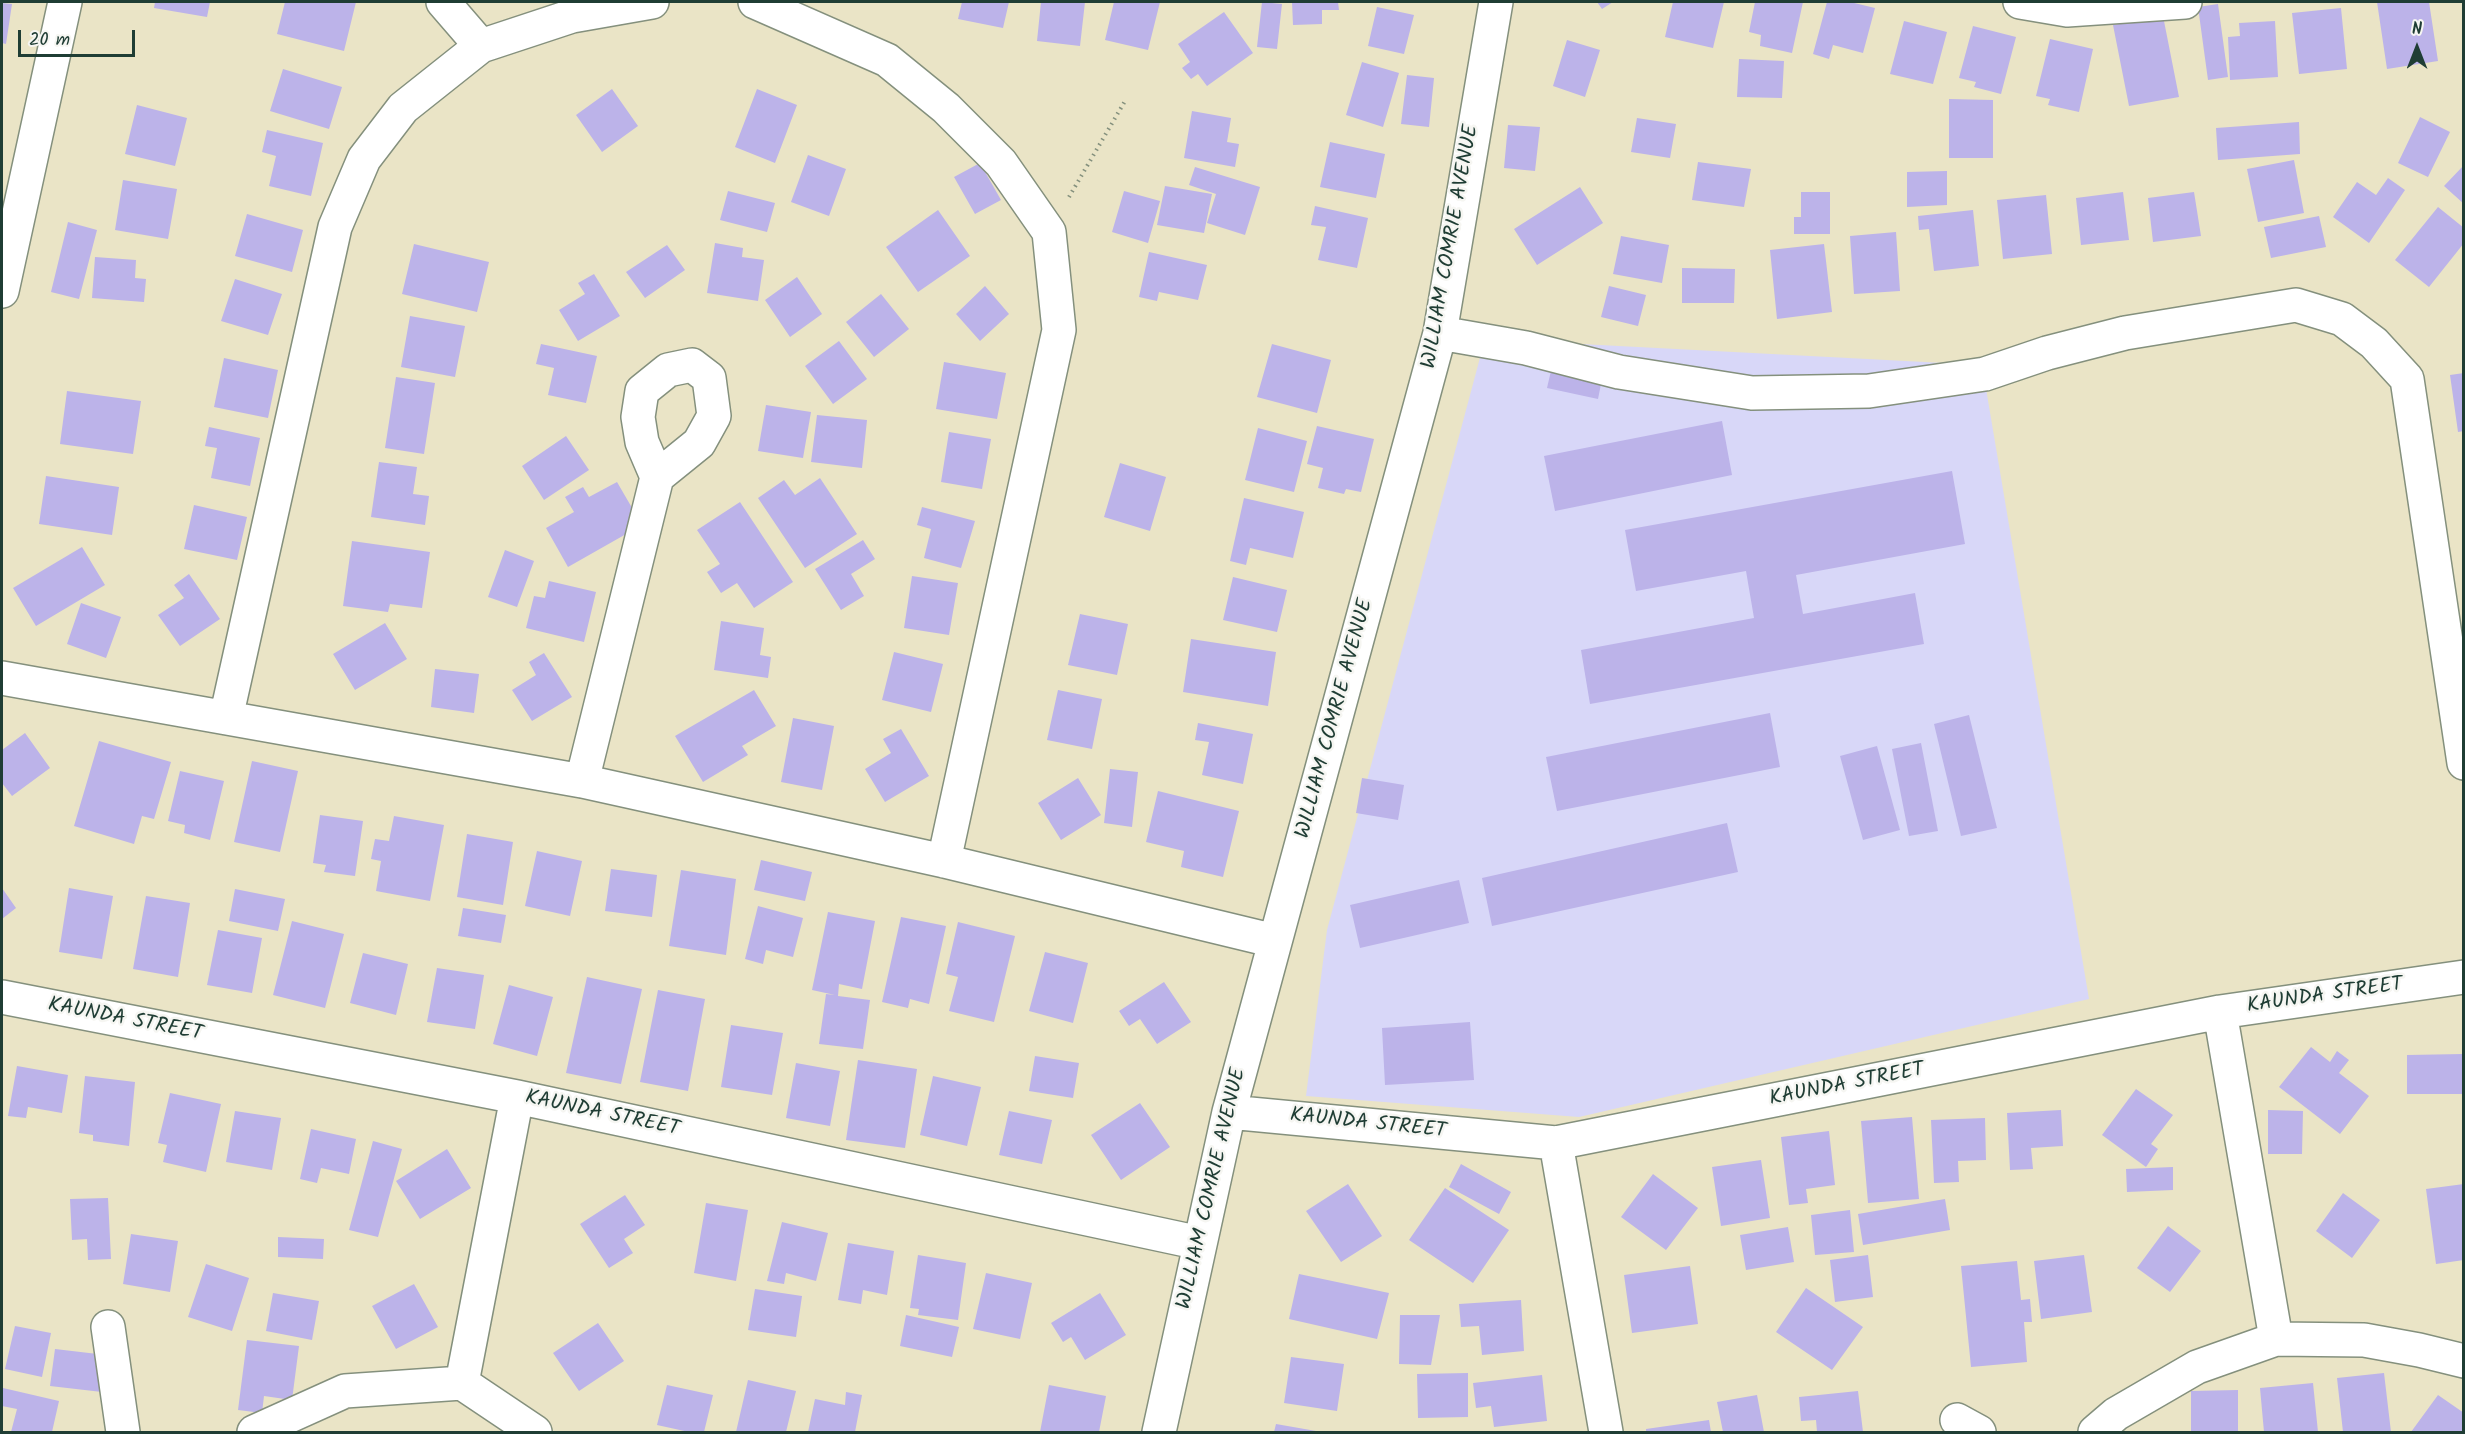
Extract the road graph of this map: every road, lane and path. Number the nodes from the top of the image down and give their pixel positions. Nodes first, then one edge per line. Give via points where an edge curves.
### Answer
1 (65, 2) edge
2 (443, 2) edge
3 (652, 2) edge
4 (755, 2) edge
5 (1496, 2) edge
6 (2020, 2) edge
7 (2186, 2) edge
8 (481, 46) junction
9 (1125, 101) dead end
10 (1049, 232) junction
11 (2, 291) edge
12 (1440, 333) junction
13 (657, 477) dead end
14 (2, 678) edge
15 (226, 718) junction
16 (2463, 763) edge
17 (582, 781) junction
18 (944, 861) junction
19 (1275, 941) junction
20 (2463, 977) edge
21 (2, 997) edge
22 (2220, 1012) junction
23 (517, 1097) junction
24 (1229, 1112) junction
25 (1556, 1143) junction
26 (1200, 1243) junction
27 (108, 1327) dead end
28 (2277, 1338) junction
29 (2463, 1361) edge
30 (462, 1383) junction
31 (123, 1432) edge
32 (254, 1432) edge
33 (535, 1432) edge
34 (1159, 1432) edge
35 (1606, 1432) edge
36 (2096, 1432) edge

1 - 11 street
2 - 8 street
3 - 8 street via 572,16
4 - 10 street via 887,60 946,108 1001,164
5 - 12 street, WILLIAM COMRIE AVENUE
6 - 7 street via 2067,10
8 - 15 street via 403,108 364,159 335,227
9 - 10 path
10 - 18 street via 1059,330
12 - 16 street via 1526,348 1619,372 1764,393 1869,391 1985,374 2125,333 2296,305 2342,319 2374,343 2407,379
12 - 19 street, WILLIAM COMRIE AVENUE
13 - 17 street
14 - 15 street
15 - 17 street
17 - 18 street
18 - 19 street
19 - 24 street, WILLIAM COMRIE AVENUE
20 - 22 street, KAUNDA STREET
21 - 23 street, KAUNDA STREET
22 - 25 street, KAUNDA STREET
22 - 28 street
23 - 26 street, KAUNDA STREET
23 - 30 street
24 - 25 street, KAUNDA STREET
24 - 26 street, WILLIAM COMRIE AVENUE
25 - 35 street
26 - 34 street, WILLIAM COMRIE AVENUE
27 - 31 street
28 - 29 street via 2364,1340
28 - 36 street via 2197,1367 2116,1414
30 - 32 street via 345,1391
30 - 33 street

